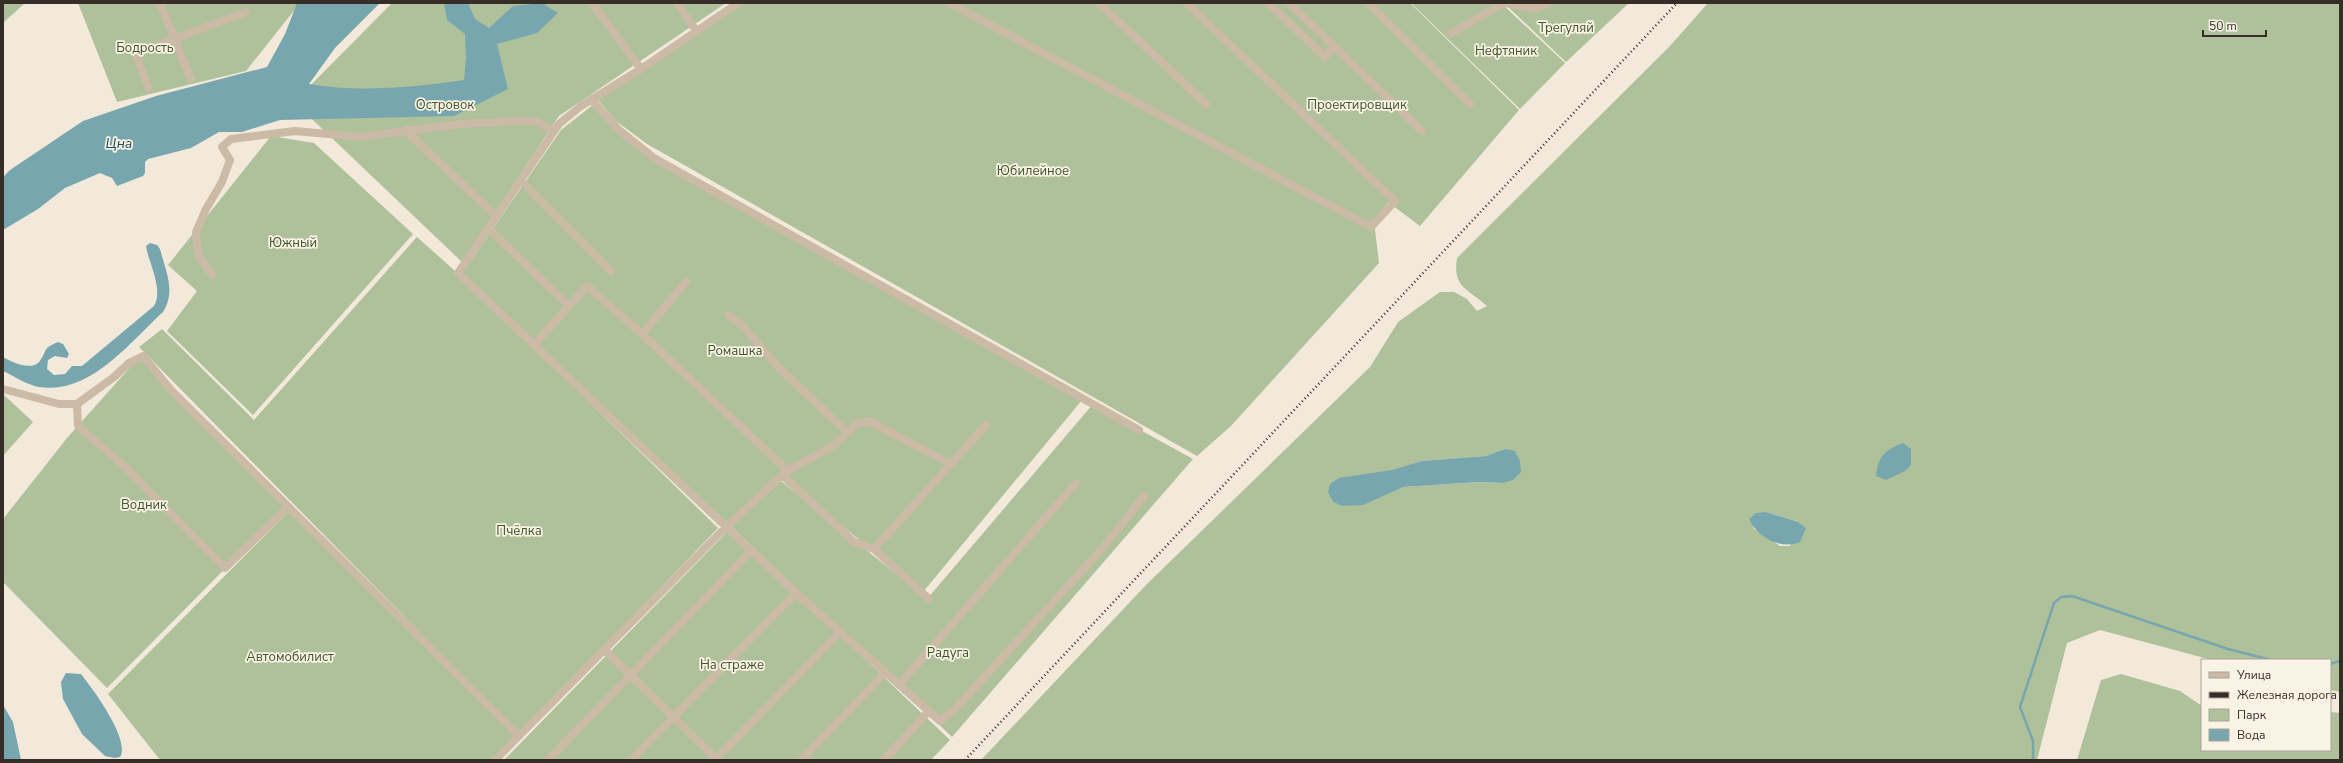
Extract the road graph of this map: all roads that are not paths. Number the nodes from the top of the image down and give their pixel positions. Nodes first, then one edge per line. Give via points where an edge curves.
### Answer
1 (160, 3) edge
2 (592, 3) edge
3 (677, 3) edge
4 (738, 3) edge
5 (950, 3) edge
6 (1099, 3) edge
7 (1186, 3) edge
8 (1268, 3) edge
9 (1289, 3) edge
10 (1368, 3) edge
11 (1549, 3) edge
12 (1502, 4) edge
13 (246, 12) dead end
14 (697, 32) junction
15 (1450, 34) dead end
16 (174, 38) junction
17 (1333, 46) junction
18 (641, 69) junction
19 (191, 79) dead end
20 (148, 88) dead end
21 (591, 99) junction
22 (1206, 104) dead end
23 (1470, 104) dead end
24 (405, 130) junction
25 (554, 131) junction
26 (1422, 131) dead end
27 (521, 181) junction
28 (497, 218) junction
29 (489, 229) junction
30 (611, 271) dead end
31 (212, 275) dead end
32 (686, 282) dead end
33 (569, 306) junction
34 (728, 316) dead end
35 (642, 334) junction
36 (534, 345) junction
37 (3, 389) edge
38 (77, 404) junction
39 (986, 425) dead end
40 (1139, 430) dead end
41 (847, 432) junction
42 (951, 464) junction
43 (785, 473) junction
44 (1076, 482) dead end
45 (1144, 496) dead end
46 (288, 507) junction
47 (728, 526) junction
48 (874, 549) junction
49 (752, 550) junction
50 (796, 593) junction
51 (929, 599) dead end
52 (840, 632) junction
53 (605, 650) junction
54 (885, 672) junction
55 (632, 675) junction
56 (899, 685) junction
57 (929, 711) junction
58 (674, 716) junction
59 (519, 736) junction
60 (495, 760) edge
61 (548, 760) edge
62 (631, 760) edge
63 (716, 760) edge
64 (801, 760) edge
65 (884, 760) edge

1 - 16 street
2 - 18 street
3 - 14 street
4 - 14 street
5 - 7 street via 1371,226 1395,200
6 - 22 street
8 - 17 street via 1325,57
9 - 17 street
10 - 23 street
11 - 12 street via 1535,9
12 - 15 street
13 - 16 street
14 - 18 street
16 - 19 street
16 - 20 street via 136,53
17 - 26 street
18 - 21 street
21 - 25 street via 570,114
21 - 40 street via 618,129 654,158
24 - 25 street via 536,121
24 - 28 street
24 - 31 street via 361,137 294,131 231,139 222,147 230,160 222,182 196,232 198,255
25 - 27 street
27 - 28 street
27 - 30 street
28 - 29 street
29 - 33 street
29 - 36 street via 458,273
32 - 35 street
33 - 35 street via 587,286
33 - 36 street
34 - 41 street via 744,328 778,367
35 - 43 street
36 - 47 street
37 - 38 street via 59,404
38 - 46 street via 129,363 143,356 171,390
38 - 46 street via 78,426 124,466 226,568
39 - 42 street
41 - 42 street via 857,423 869,421
41 - 43 street via 833,446
42 - 48 street
43 - 47 street
43 - 48 street via 854,542
44 - 56 street
45 - 57 street via 1101,550 956,708 940,721
46 - 59 street
47 - 49 street
47 - 53 street
48 - 51 street
49 - 50 street
49 - 55 street
50 - 52 street
50 - 58 street
52 - 54 street
52 - 63 street
53 - 55 street
53 - 59 street
54 - 56 street
54 - 64 street
55 - 58 street
55 - 61 street
56 - 57 street
57 - 65 street
58 - 62 street
58 - 63 street
59 - 60 street

